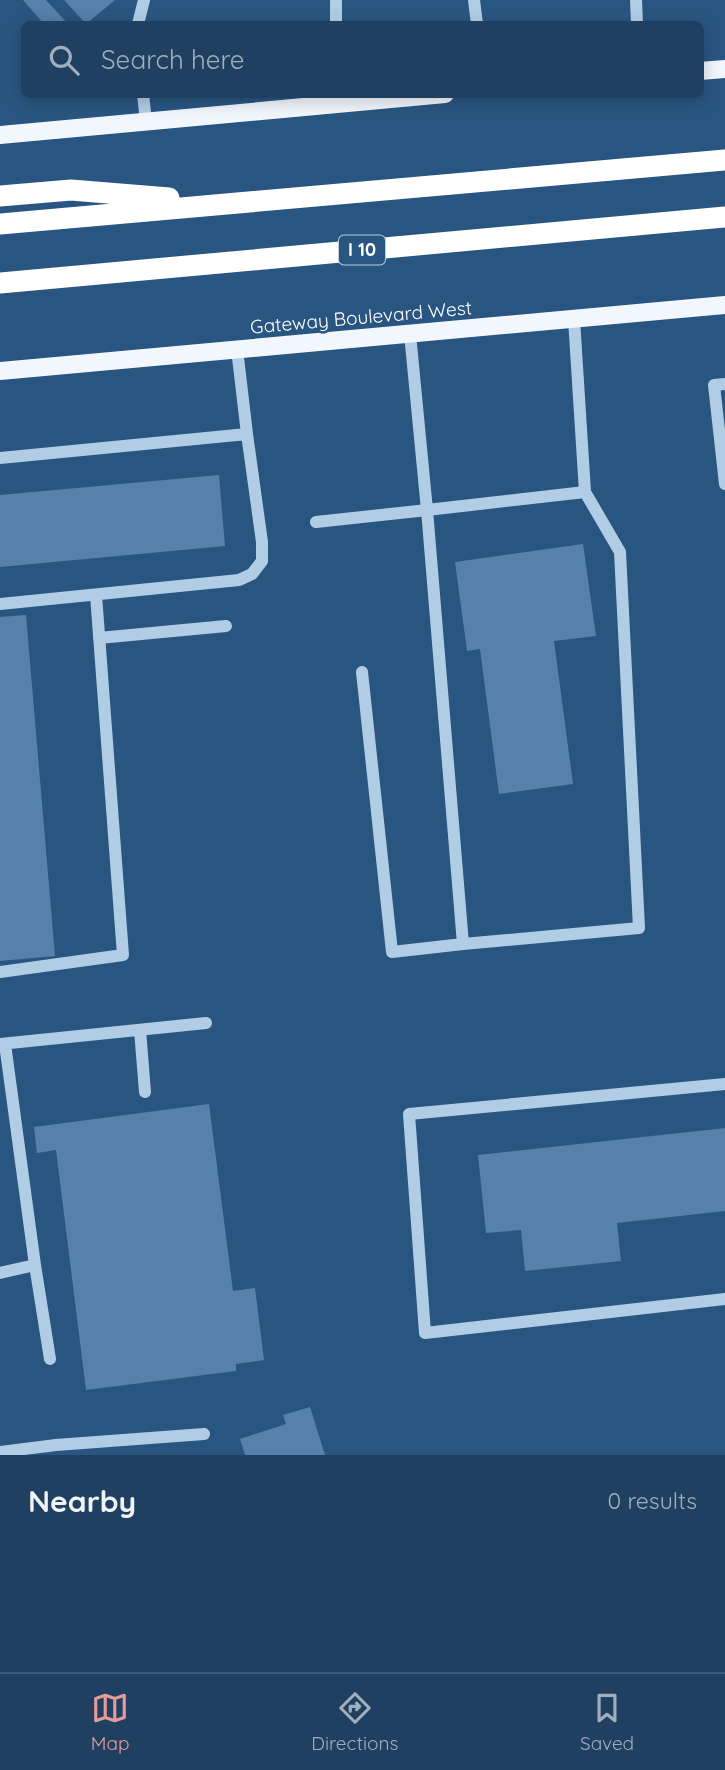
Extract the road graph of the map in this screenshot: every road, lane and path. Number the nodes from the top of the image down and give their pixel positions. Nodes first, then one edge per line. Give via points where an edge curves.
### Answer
1 (144, 0) edge
2 (335, 0) edge
3 (474, 0) edge
4 (636, 0) edge
5 (139, 21) edge
6 (336, 21) edge
7 (477, 21) edge
8 (637, 21) edge
9 (725, 69) edge
10 (704, 71) edge
11 (143, 98) edge
12 (361, 98) edge
13 (340, 99) edge
14 (146, 122) junction
15 (0, 135) edge
16 (725, 160) edge
17 (0, 196) edge
18 (223, 203) junction
19 (725, 217) edge
20 (0, 224) edge
21 (0, 283) edge
22 (725, 305) edge
23 (574, 319) junction
24 (410, 334) junction
25 (237, 349) junction
26 (0, 371) edge
27 (725, 384) edge
28 (247, 434) junction
29 (0, 458) edge
30 (725, 484) edge
31 (585, 492) junction
32 (426, 510) junction
33 (317, 523) dead end
34 (96, 595) junction
35 (0, 604) edge
36 (226, 626) dead end
37 (99, 638) junction
38 (362, 672) dead end
39 (463, 944) junction
40 (0, 972) edge
41 (206, 1023) dead end
42 (140, 1030) junction
43 (3, 1044) edge
44 (725, 1084) edge
45 (145, 1091) dead end
46 (35, 1265) junction
47 (0, 1273) edge
48 (725, 1299) edge
49 (50, 1359) dead end
50 (204, 1434) dead end
51 (0, 1451) edge

1 - 5 lane
2 - 6 lane
3 - 7 lane
4 - 8 lane
9 - 10 main road
11 - 14 lane
12 - 13 main road
13 - 14 main road
14 - 15 main road
16 - 18 highway
17 - 18 highway via 71,190
18 - 20 highway
19 - 21 highway, I 10
22 - 23 main road, Gateway Boulevard West
23 - 24 main road, Gateway Boulevard West
23 - 31 lane
24 - 25 main road, Gateway Boulevard West
24 - 32 lane
25 - 26 main road, Gateway Boulevard West
25 - 28 lane
27 - 30 lane via 714,385
28 - 29 lane
28 - 34 lane via 262,542 262,561 252,574 239,580
31 - 32 lane
31 - 39 lane via 620,552 639,928
32 - 33 lane
32 - 39 lane
34 - 35 lane
34 - 37 lane
36 - 37 lane
37 - 40 lane via 123,955
38 - 39 lane via 392,952
41 - 42 lane
42 - 43 lane
42 - 45 lane
43 - 46 lane
44 - 48 lane via 409,1114 425,1333
46 - 47 lane
46 - 49 lane
50 - 51 lane

